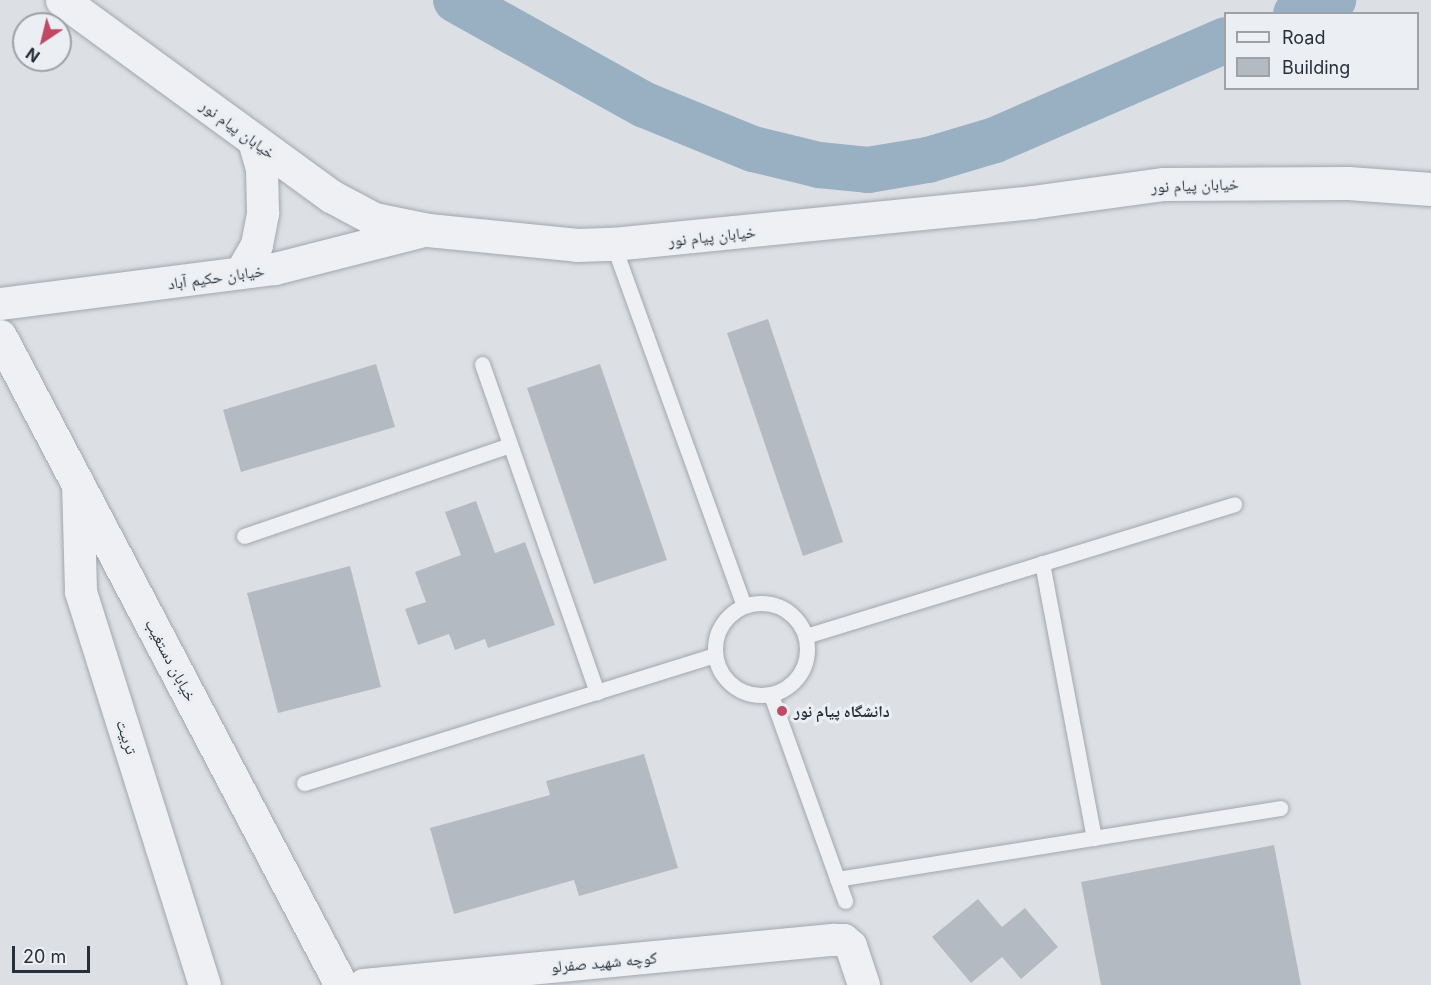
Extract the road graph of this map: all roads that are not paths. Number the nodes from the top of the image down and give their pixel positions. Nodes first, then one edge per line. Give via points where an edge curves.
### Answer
1 (62, 0) edge
2 (254, 141) junction
3 (1431, 189) edge
4 (428, 230) junction
5 (613, 244) junction
6 (241, 273) junction
7 (0, 304) edge
8 (0, 336) edge
9 (482, 364) dead end
10 (510, 445) junction
11 (78, 483) junction
12 (1234, 504) dead end
13 (244, 536) dead end
14 (1042, 563) junction
15 (744, 605) junction
16 (806, 636) junction
17 (714, 655) junction
18 (597, 692) junction
19 (771, 695) junction
20 (304, 783) dead end
21 (1280, 808) dead end
22 (1094, 838) junction
23 (837, 879) junction
24 (845, 902) dead end
25 (613, 973) edge
26 (205, 985) edge
27 (341, 985) edge
28 (364, 985) edge
29 (864, 985) edge

1 - 2 street, خیابان پیام نور
2 - 4 street, خیابان پیام نور via 331,196 374,219
2 - 6 street via 262,169 263,213 257,245
3 - 5 street, خیابان پیام نور via 1348,183 1164,184 1032,202
4 - 5 street, خیابان پیام نور via 577,245
4 - 6 street, خیابان حکیم آباد via 275,269
5 - 15 lane
6 - 7 street, خیابان حکیم آباد
8 - 11 street, خیابان دستغیب
9 - 10 lane
10 - 13 lane
10 - 18 lane
11 - 26 street, تربیت via 81,592
11 - 27 street, خیابان دستغیب
12 - 14 lane
14 - 16 lane
14 - 22 lane
15 - 16 lane via 774,604 799,622
15 - 17 lane via 721,625
16 - 19 lane via 808,651 797,679
17 - 18 lane
17 - 19 lane via 719,670 734,687 756,696
18 - 20 lane
19 - 23 lane
21 - 22 lane
22 - 23 lane
23 - 24 lane
25 - 28 street, کوچه شهید صفرلو
25 - 29 street, کوچه شهید صفرلو via 844,940 851,946

